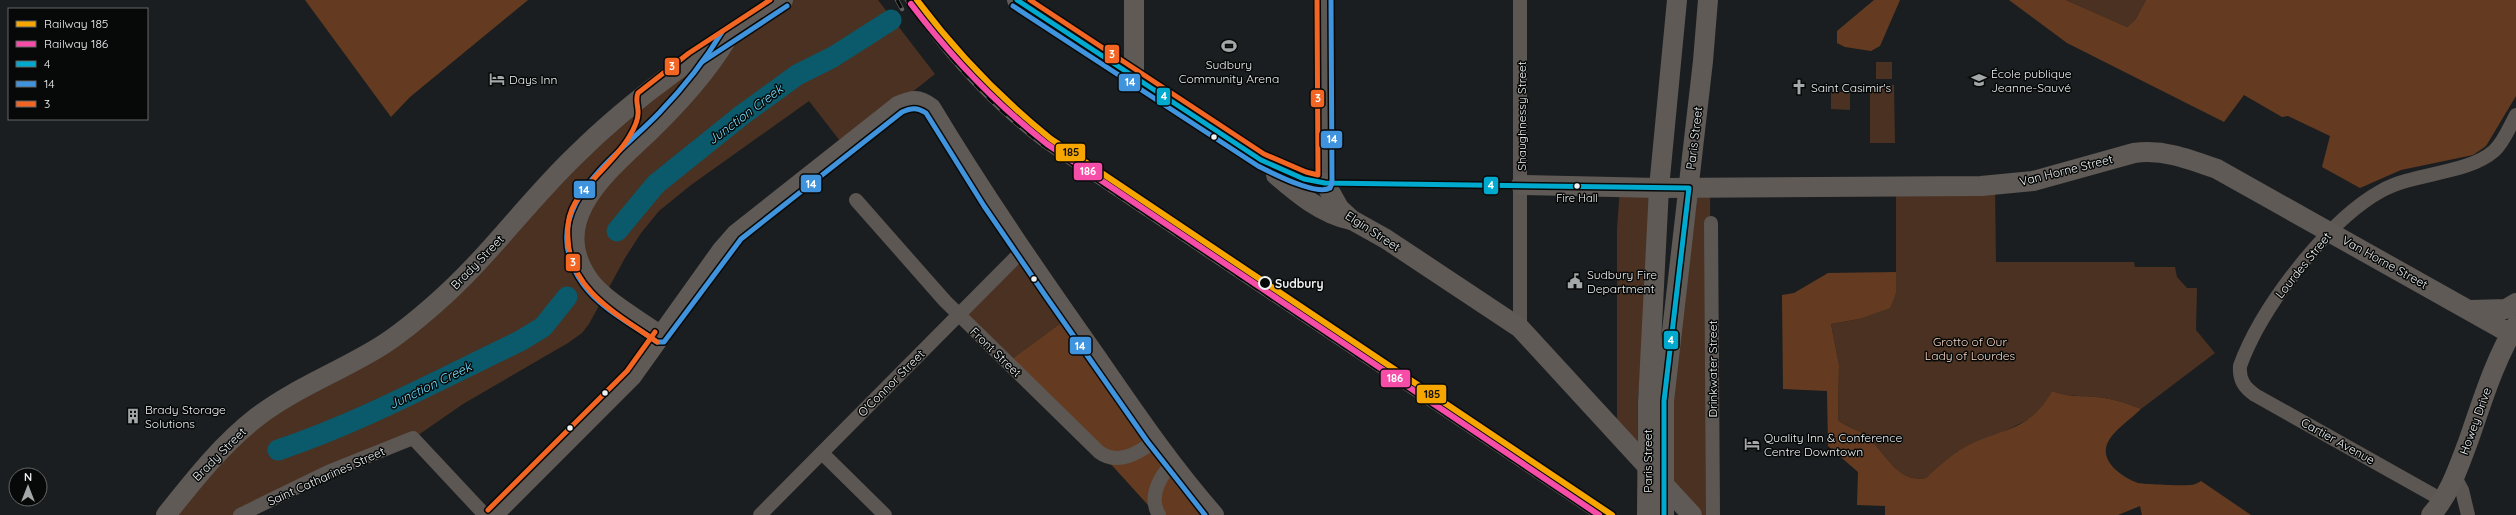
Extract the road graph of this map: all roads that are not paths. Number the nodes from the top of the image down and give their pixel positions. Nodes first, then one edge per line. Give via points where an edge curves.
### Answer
1 (783, 0) edge
2 (1016, 0) edge
3 (1134, 0) edge
4 (1324, 0) edge
5 (1520, 0) edge
6 (1677, 0) edge
7 (1708, 0) edge
8 (728, 36) junction
9 (1134, 76) junction
10 (643, 98) junction
11 (2516, 115) edge
12 (631, 146) junction
13 (1261, 160) junction
14 (1326, 183) junction
15 (1521, 185) junction
16 (1659, 188) junction
17 (1688, 188) junction
18 (856, 200) dead end
19 (1352, 220) junction
20 (1711, 222) dead end
21 (2330, 231) junction
22 (1022, 252) junction
23 (2516, 303) edge
24 (2469, 310) junction
25 (960, 315) junction
26 (1520, 328) junction
27 (2514, 332) edge
28 (661, 336) junction
29 (2239, 374) joint
30 (1656, 402) junction
31 (1155, 441) junction
32 (822, 454) junction
33 (1172, 463) junction
34 (2455, 477) junction
35 (2444, 500) junction
36 (166, 515) edge
37 (240, 515) edge
38 (485, 515) edge
39 (493, 515) edge
40 (760, 515) edge
41 (885, 515) edge
42 (1159, 515) edge
43 (1214, 515) edge
44 (1647, 515) edge
45 (1664, 515) edge
46 (1692, 515) edge
47 (1713, 515) edge
48 (2431, 515) edge
49 (2468, 515) edge

1 - 8 main road, Brady Street
2 - 9 main road
3 - 9 main road
4 - 14 street
5 - 15 street, Shaughnessy Street
6 - 16 main road, Paris Street
7 - 17 main road, Paris Street
8 - 10 main road, Brady Street
8 - 12 main road via 711,64 680,100 651,131
9 - 13 main road
10 - 12 main road via 644,121
10 - 36 main road, Brady Street via 574,156 490,250 435,304 381,346 258,417 214,456
11 - 21 street, Lourdes Street via 2501,143 2483,158 2413,178 2382,191 2359,205
12 - 28 main road via 588,195 581,208 576,220 576,250 582,269 600,292
13 - 14 main road via 1304,179
13 - 19 main road via 1276,176 1314,204 1340,218
14 - 19 main road, Elgin Street via 1340,208
15 - 16 main road, Van Horne Street
15 - 26 street, Shaughnessy Street
16 - 17 main road, Van Horne Street
16 - 30 main road, Paris Street
17 - 21 main road, Van Horne Street via 2012,184 2047,178 2147,151 2177,154 2217,169
17 - 30 main road, Paris Street
18 - 25 street, Front Street
19 - 26 main road, Elgin Street via 1386,239
20 - 47 street, Drinkwater Street
21 - 24 main road, Van Horne Street
21 - 29 street, Lourdes Street via 2267,311 2244,354
22 - 25 street, O'Connor Street
22 - 28 main road via 930,108 919,100 909,101 898,106 830,158 736,234
22 - 31 main road
23 - 24 main road via 2506,309
24 - 27 main road, Van Horne Street
25 - 31 street, Front Street via 1107,458 1122,458
25 - 32 street, O'Connor Street
26 - 46 main road, Elgin Street
27 - 34 main road, Howey Drive via 2494,371
28 - 39 main road via 632,376
29 - 35 street, Cartier Avenue via 2244,387 2255,395
30 - 44 main road, Paris Street, bridge
30 - 45 main road, Paris Street, bridge
31 - 33 main road
32 - 40 street, O'Connor Street
32 - 41 street
33 - 42 street via 1157,485 1156,510
33 - 43 main road
34 - 35 main road, Howey Drive
34 - 49 street via 2462,490
35 - 48 main road, Howey Drive
37 - 38 street, Saint Catharines Street via 328,472 413,438

